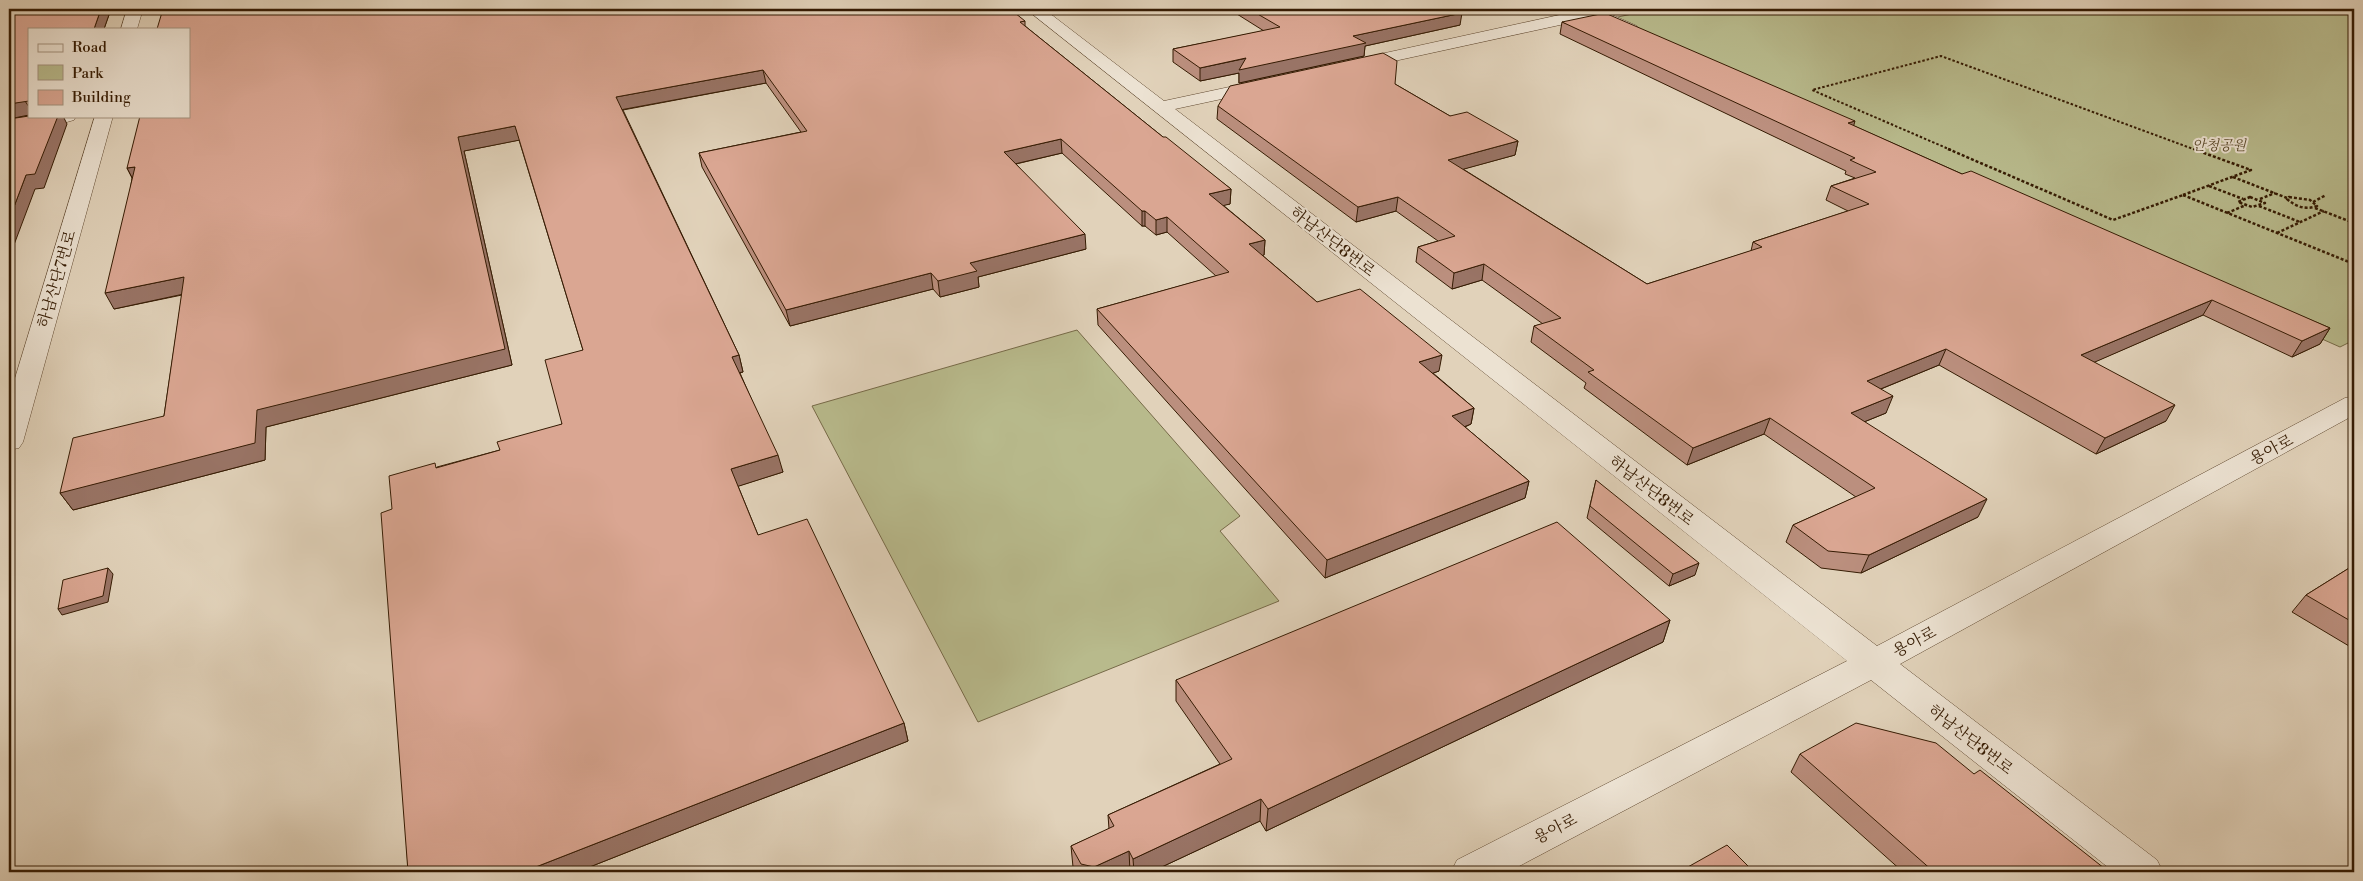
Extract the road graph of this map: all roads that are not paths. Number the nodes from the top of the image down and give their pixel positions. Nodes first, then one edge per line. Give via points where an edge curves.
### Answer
1 (135, 9) edge
2 (1034, 9) edge
3 (1602, 11) edge
4 (129, 28) edge
5 (1648, 37) edge
6 (1333, 69) edge
7 (1275, 82) edge
8 (1161, 107) junction
9 (55, 118) edge
10 (103, 118) edge
11 (9, 126) edge
12 (2354, 404) edge
13 (9, 442) edge
14 (1873, 663) junction
15 (1471, 872) edge
16 (2143, 872) edge

1 - 4 street
2 - 8 street, 하남산단8번로
3 - 5 street
3 - 6 street
7 - 8 street
8 - 14 street, 하남산단8번로
9 - 11 street
10 - 13 street, 하남산단7번로
12 - 14 street, 용아로
14 - 15 street, 용아로
14 - 16 street, 하남산단8번로

